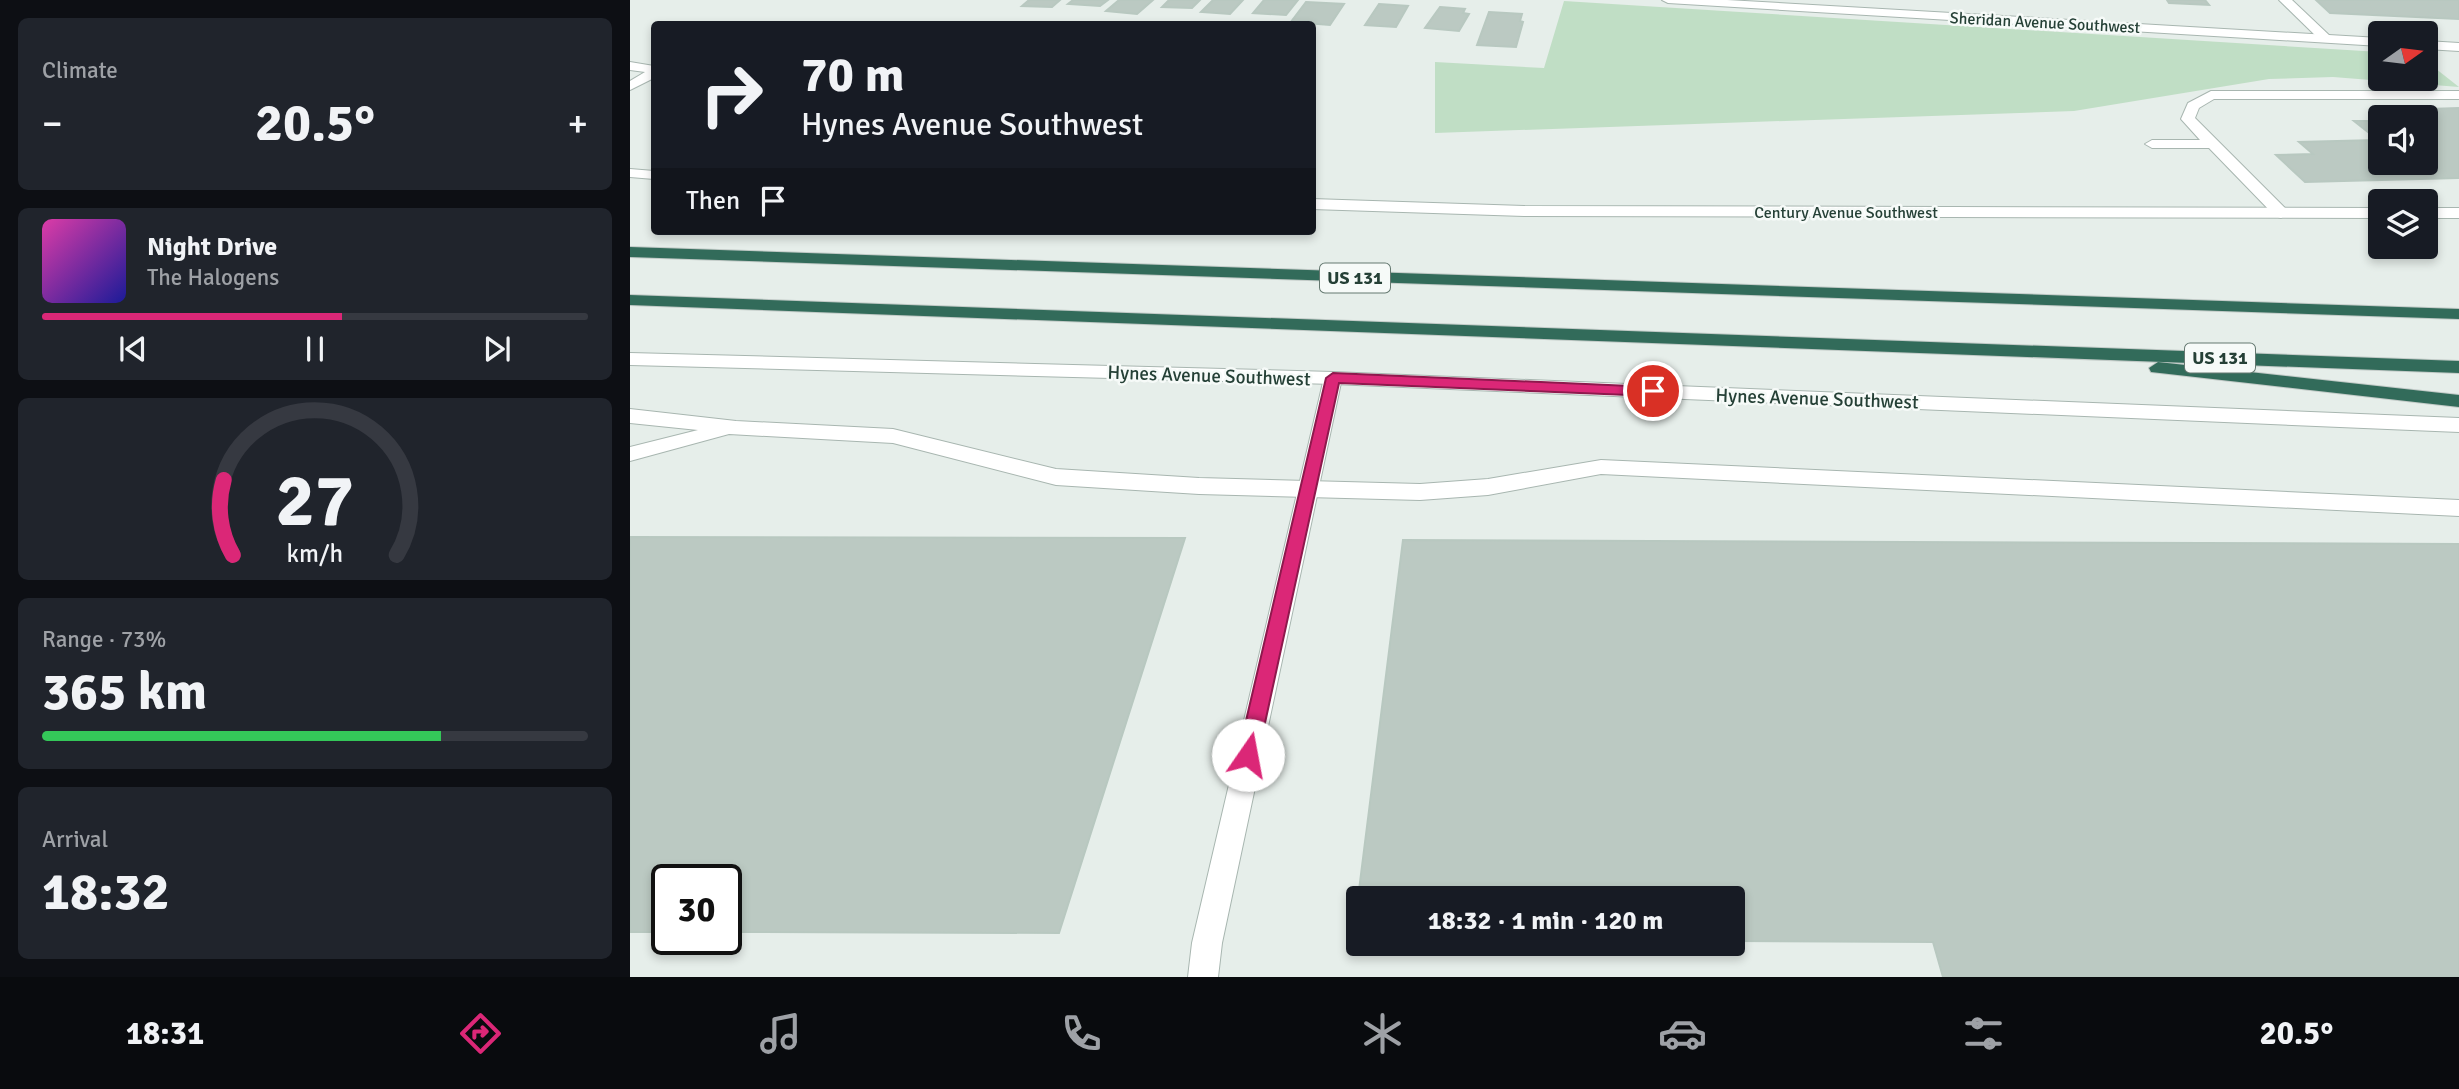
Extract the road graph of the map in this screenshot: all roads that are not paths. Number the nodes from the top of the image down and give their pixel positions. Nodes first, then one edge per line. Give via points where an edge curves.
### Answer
1 (1668, 0) edge
2 (2285, 0) edge
3 (2326, 38) junction
4 (2368, 41) edge
5 (2438, 46) edge
6 (2459, 47) edge
7 (630, 66) edge
8 (651, 70) edge
9 (651, 73) edge
10 (630, 86) edge
11 (2459, 95) edge
12 (2152, 144) dead end
13 (2214, 144) junction
14 (630, 173) edge
15 (651, 175) edge
16 (1316, 204) edge
17 (2438, 212) edge
18 (2459, 212) edge
19 (2281, 213) junction
20 (2368, 213) edge
21 (630, 251) edge
22 (630, 300) edge
23 (2459, 314) edge
24 (1982, 348) junction
25 (630, 359) edge
26 (2459, 367) edge
27 (1333, 378) junction
28 (2459, 401) edge
29 (630, 415) edge
30 (2459, 425) edge
31 (736, 428) junction
32 (630, 454) edge
33 (1307, 487) junction
34 (2459, 508) edge
35 (1203, 977) edge

1 - 3 street, Sheridan Avenue Southwest
2 - 3 street
3 - 4 street, Sheridan Avenue Southwest
5 - 6 street
7 - 8 street
9 - 10 street
11 - 13 street via 2211,95 2193,106 2188,118
12 - 13 street
13 - 19 street
14 - 15 street
16 - 19 street, Century Avenue Southwest via 1524,211
17 - 18 street
19 - 20 street, Century Avenue Southwest
21 - 23 highway, US 131
22 - 24 highway, US 131
24 - 26 highway, US 131
24 - 28 highway
25 - 27 street, Hynes Avenue Southwest
27 - 30 street, Hynes Avenue Southwest
27 - 33 street
29 - 31 street
31 - 32 street
31 - 33 street via 893,436 1056,477
33 - 34 street via 1454,490 1601,467
33 - 35 street via 1209,929

